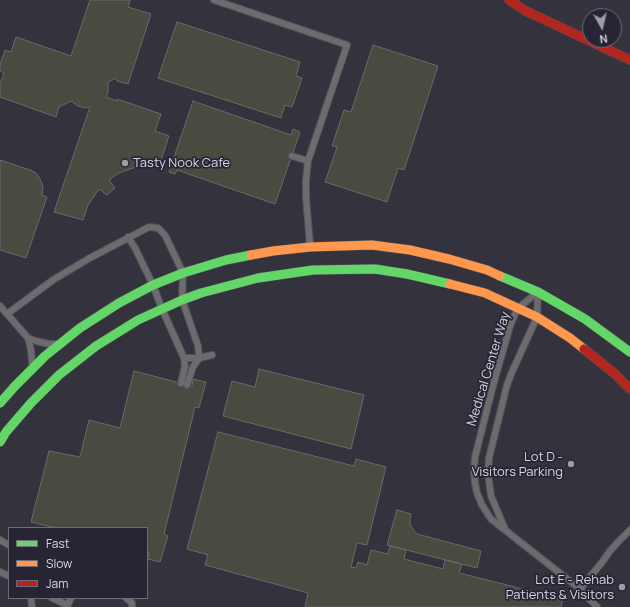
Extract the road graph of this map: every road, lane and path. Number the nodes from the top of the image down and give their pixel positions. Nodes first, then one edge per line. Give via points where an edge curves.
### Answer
1 (214, 0) edge
2 (509, 0) edge
3 (630, 60) edge
4 (292, 156) dead end
5 (308, 161) junction
6 (128, 237) junction
7 (310, 247) junction
8 (183, 273) junction
9 (153, 285) junction
10 (538, 292) junction
11 (182, 300) junction
12 (0, 306) edge
13 (518, 308) junction
14 (162, 309) junction
15 (7, 314) junction
16 (537, 317) junction
17 (28, 338) junction
18 (60, 344) junction
19 (630, 352) edge
20 (212, 355) dead end
21 (184, 358) junction
22 (199, 358) junction
23 (32, 370) junction
24 (630, 389) edge
25 (0, 404) edge
26 (0, 442) edge
27 (506, 530) junction
28 (630, 530) edge
29 (580, 589) junction
30 (54, 599) edge
31 (128, 599) edge
32 (67, 606) edge
33 (132, 607) edge
34 (597, 607) edge

1 - 5 lane via 347,45
2 - 3 street
4 - 5 lane
5 - 7 lane via 306,197
6 - 8 lane via 149,227 158,228 165,235
6 - 9 lane
6 - 15 lane via 53,280
7 - 8 street via 260,253
7 - 10 street via 372,245 410,250 486,270
8 - 9 street
8 - 11 lane
9 - 14 lane
9 - 18 street via 119,302
10 - 13 lane, Medical Center Way
10 - 16 lane, Medical Center Way
10 - 19 street via 585,320
11 - 13 street via 258,278 313,270 375,269 485,293
11 - 14 street
11 - 22 lane via 198,346
12 - 15 lane
13 - 16 street
13 - 27 lane, Medical Center Way via 485,415 474,471 477,494 482,505 491,519
14 - 21 lane
14 - 26 street via 138,320 96,346 59,375 31,403
15 - 17 lane
16 - 24 street via 570,338
16 - 27 lane, Medical Center Way via 507,386 489,458 491,496
17 - 18 lane via 49,344
17 - 23 lane
18 - 23 street
20 - 22 lane
21 - 22 lane
21 - 22 lane via 184,384
23 - 25 street
27 - 29 lane, Medical Center Way
28 - 29 lane
29 - 34 lane, Medical Center Way
30 - 32 lane
31 - 33 lane via 132,602

